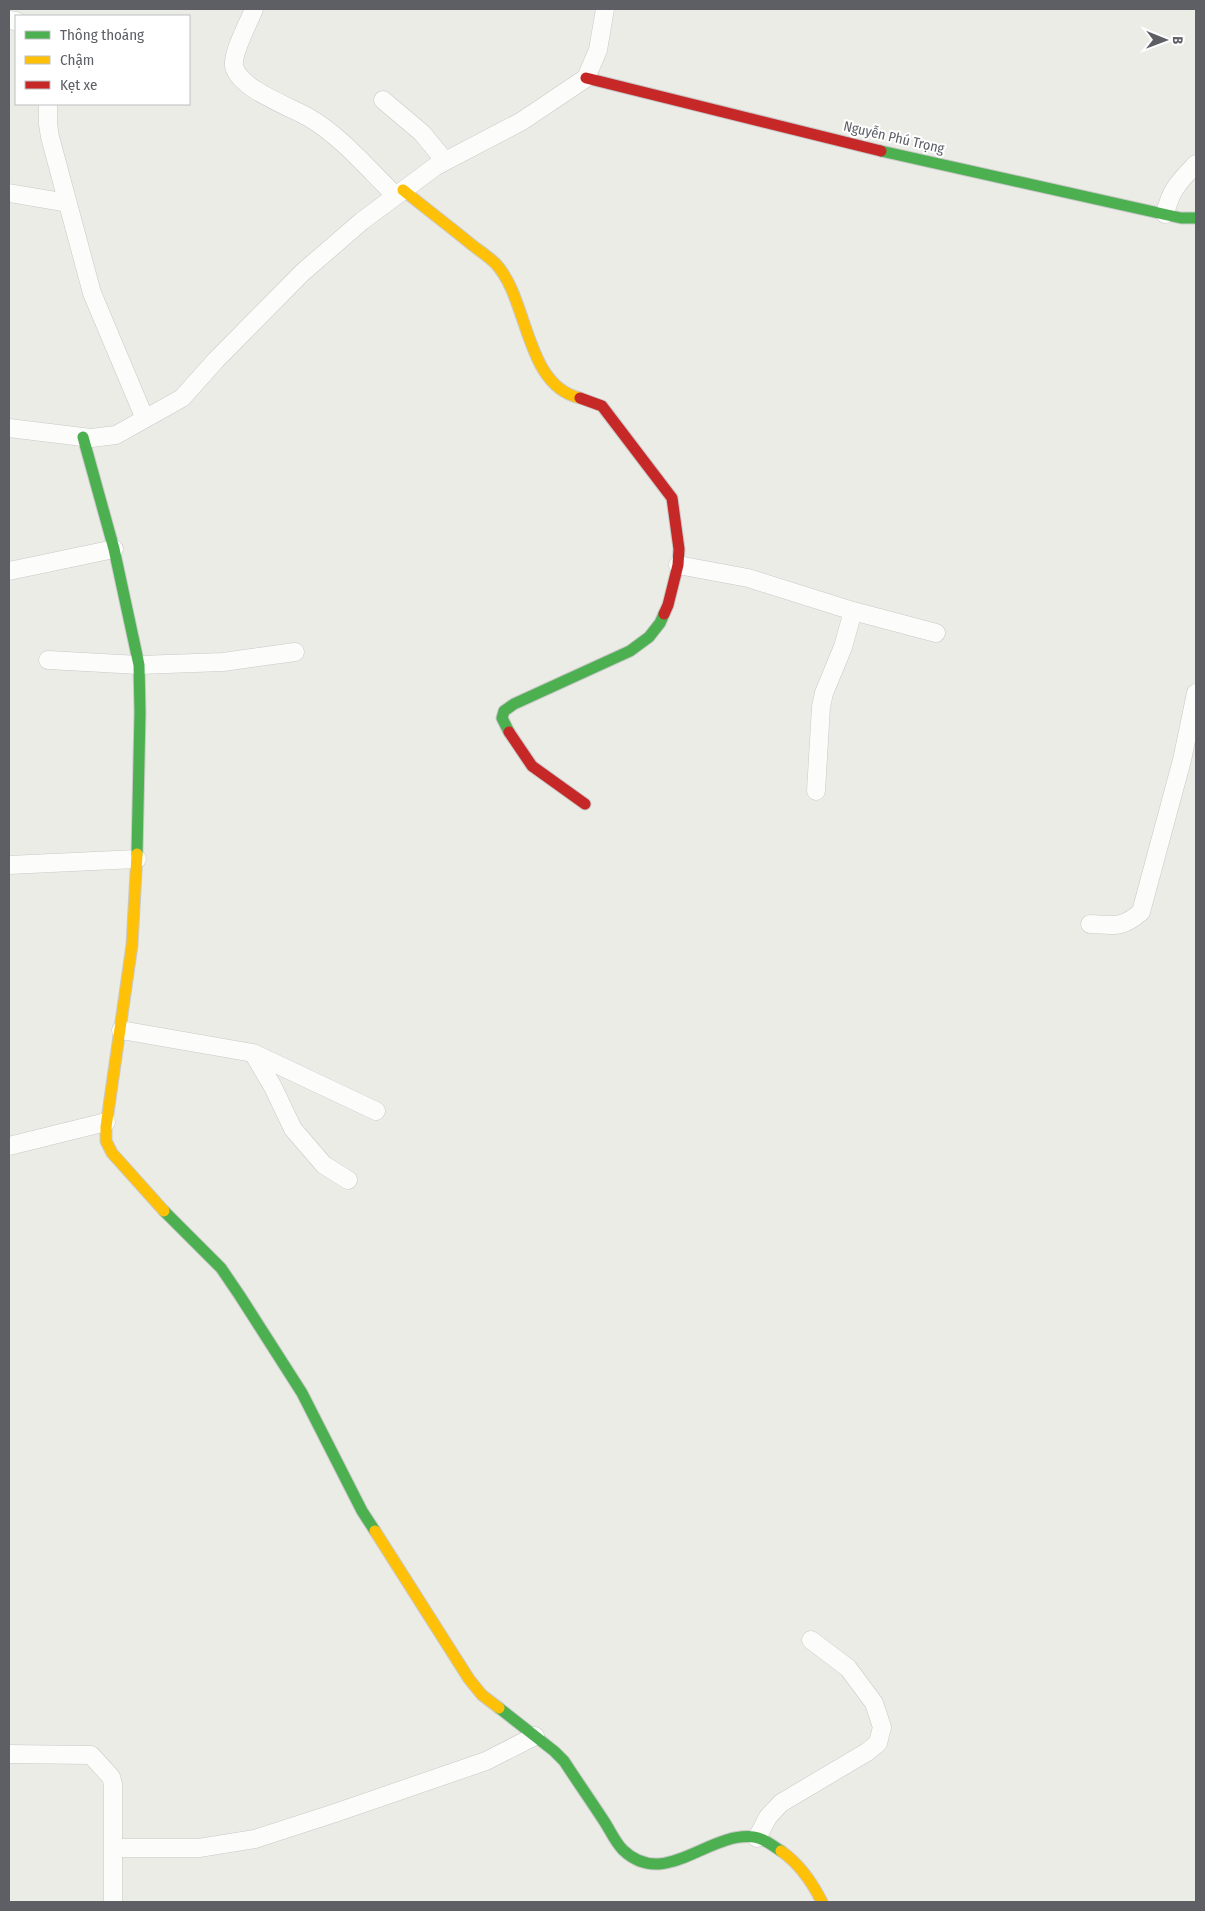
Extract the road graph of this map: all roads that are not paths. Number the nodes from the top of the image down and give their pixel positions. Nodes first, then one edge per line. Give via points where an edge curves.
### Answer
1 (254, 9) edge
2 (605, 9) edge
3 (586, 78) junction
4 (383, 100) dead end
5 (48, 105) edge
6 (446, 161) junction
7 (1196, 164) edge
8 (9, 193) edge
9 (400, 193) junction
10 (68, 203) junction
11 (1164, 214) junction
12 (1196, 218) edge
13 (145, 419) junction
14 (9, 428) edge
15 (83, 437) junction
16 (114, 549) junction
17 (678, 564) junction
18 (9, 571) edge
19 (853, 611) junction
20 (936, 633) dead end
21 (294, 652) dead end
22 (48, 660) dead end
23 (138, 665) junction
24 (1196, 693) edge
25 (816, 792) dead end
26 (585, 804) dead end
27 (137, 859) junction
28 (9, 865) edge
29 (1090, 924) dead end
30 (121, 1030) junction
31 (253, 1053) junction
32 (376, 1111) dead end
33 (106, 1122) junction
34 (9, 1146) edge
35 (348, 1180) dead end
36 (811, 1640) dead end
37 (534, 1736) junction
38 (9, 1754) edge
39 (757, 1838) junction
40 (113, 1848) junction
41 (113, 1902) edge
42 (822, 1902) edge

1 - 9 street via 235,54 238,76 260,93 329,130
2 - 3 street via 598,50
3 - 6 street via 522,121
3 - 11 street, Nguyễn Phú Trọng via 894,154
4 - 6 street via 422,133
5 - 10 street via 50,137
6 - 9 street
7 - 11 street via 1175,187
8 - 10 street
9 - 13 street via 303,272 182,398
9 - 17 street via 496,264 511,287 539,362 546,372 562,392 602,406 665,487 675,509
10 - 13 street via 92,293
11 - 12 street, Nguyễn Phú Trọng
13 - 15 street via 116,435
14 - 15 street
15 - 16 street
16 - 18 street
16 - 23 street
17 - 19 street via 748,578
17 - 26 street via 664,614 648,637 630,651 504,711 505,726 532,766
19 - 20 street
19 - 25 street via 821,707
21 - 23 street via 232,661
22 - 23 street
23 - 27 street
24 - 29 street via 1180,769 1141,912 1127,923
27 - 28 street
27 - 30 street via 132,945
30 - 31 street
30 - 33 street
31 - 32 street
31 - 35 street via 293,1129 324,1165
33 - 34 street
33 - 37 street via 106,1141 112,1153 221,1268 290,1372 362,1511 469,1679 482,1695
36 - 39 street via 848,1668 874,1703 882,1727 878,1743 781,1803 768,1816
37 - 39 street via 564,1761 622,1849 631,1859 644,1865 675,1861 742,1836
37 - 40 street via 486,1761 336,1814 255,1838 199,1848
38 - 40 street via 87,1754 94,1757 113,1784
39 - 42 street via 797,1863 811,1880
40 - 41 street

